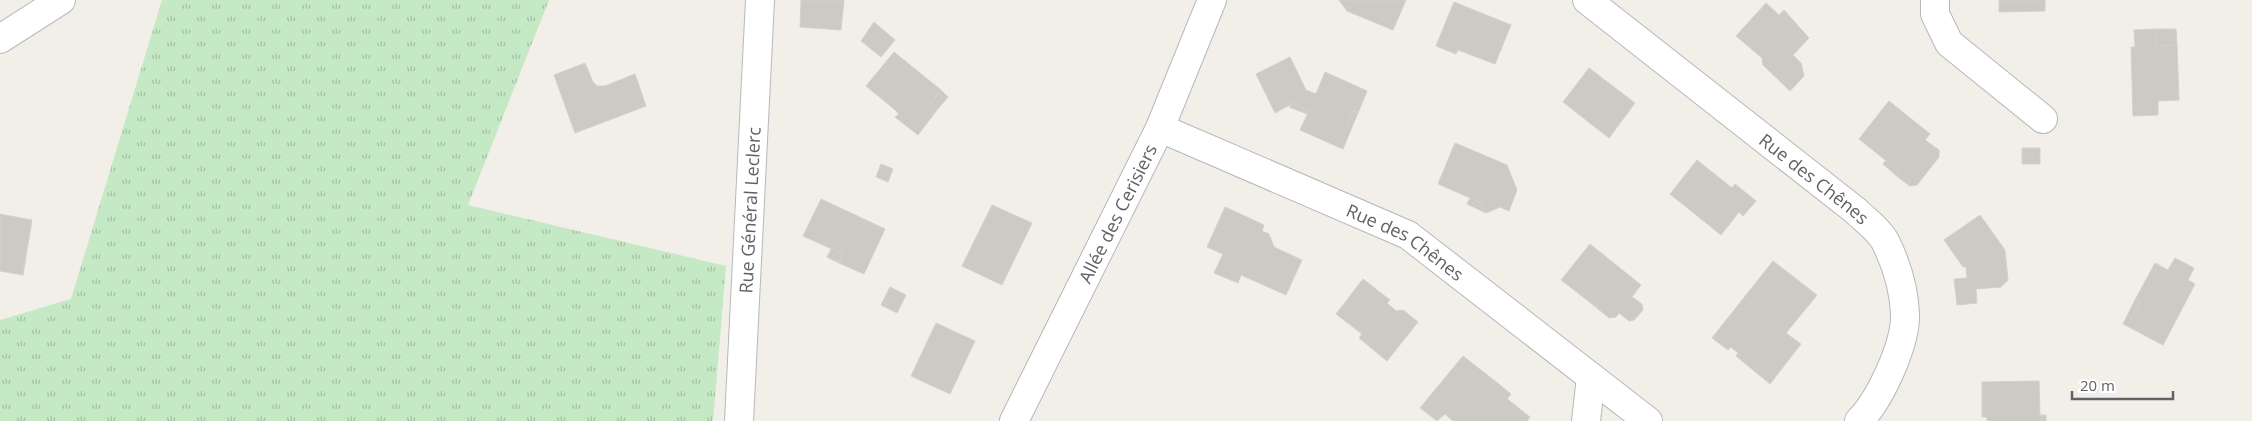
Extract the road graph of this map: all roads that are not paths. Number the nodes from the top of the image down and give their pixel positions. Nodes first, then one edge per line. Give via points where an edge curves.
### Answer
1 (62, 0) edge
2 (760, 0) edge
3 (1212, 0) edge
4 (1587, 0) edge
5 (1935, 0) edge
6 (0, 39) edge
7 (2042, 119) dead end
8 (1160, 128) junction
9 (1591, 377) junction
10 (739, 421) edge
11 (1014, 421) edge
12 (1586, 421) edge
13 (1648, 421) edge
14 (1859, 421) edge

1 - 6 street
2 - 10 street, Rue Général Leclerc
3 - 8 street, Allée des Cerisiers
4 - 14 street, Rue des Chênes via 1856,211 1884,239 1898,273 1905,315 1897,354 1883,388
5 - 7 street via 1935,14 1949,43
8 - 9 street, Rue des Chênes via 1408,235
8 - 11 street, Allée des Cerisiers
9 - 12 street
9 - 13 street, Rue des Chênes

